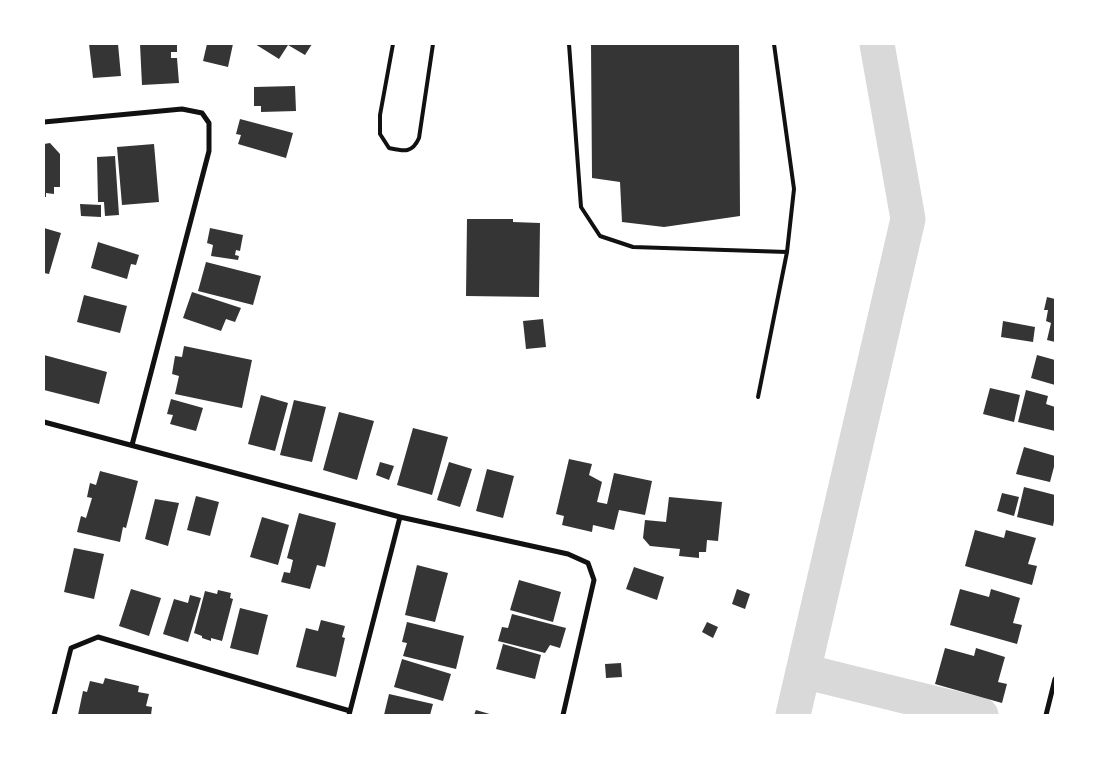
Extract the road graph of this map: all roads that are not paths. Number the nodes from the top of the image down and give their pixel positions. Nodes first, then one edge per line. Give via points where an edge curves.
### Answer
1 (393, 44) edge
2 (433, 44) edge
3 (569, 44) edge
4 (774, 44) edge
5 (44, 122) edge
6 (787, 252) junction
7 (758, 397) dead end
8 (44, 422) edge
9 (132, 445) junction
10 (400, 517) junction
11 (1055, 678) edge
12 (349, 713) edge
13 (54, 715) edge
14 (563, 715) edge
15 (1046, 715) edge

1 - 2 lane via 380,115 380,134 388,148 406,151 415,146 419,138
3 - 6 lane via 580,207 600,236 632,247
4 - 6 lane via 794,189
5 - 9 street via 182,109 202,113 209,123 209,151
6 - 7 lane
8 - 9 street
9 - 10 street
10 - 12 street
10 - 14 street via 568,554 588,563 594,580
11 - 15 street
12 - 13 street via 98,637 71,648

